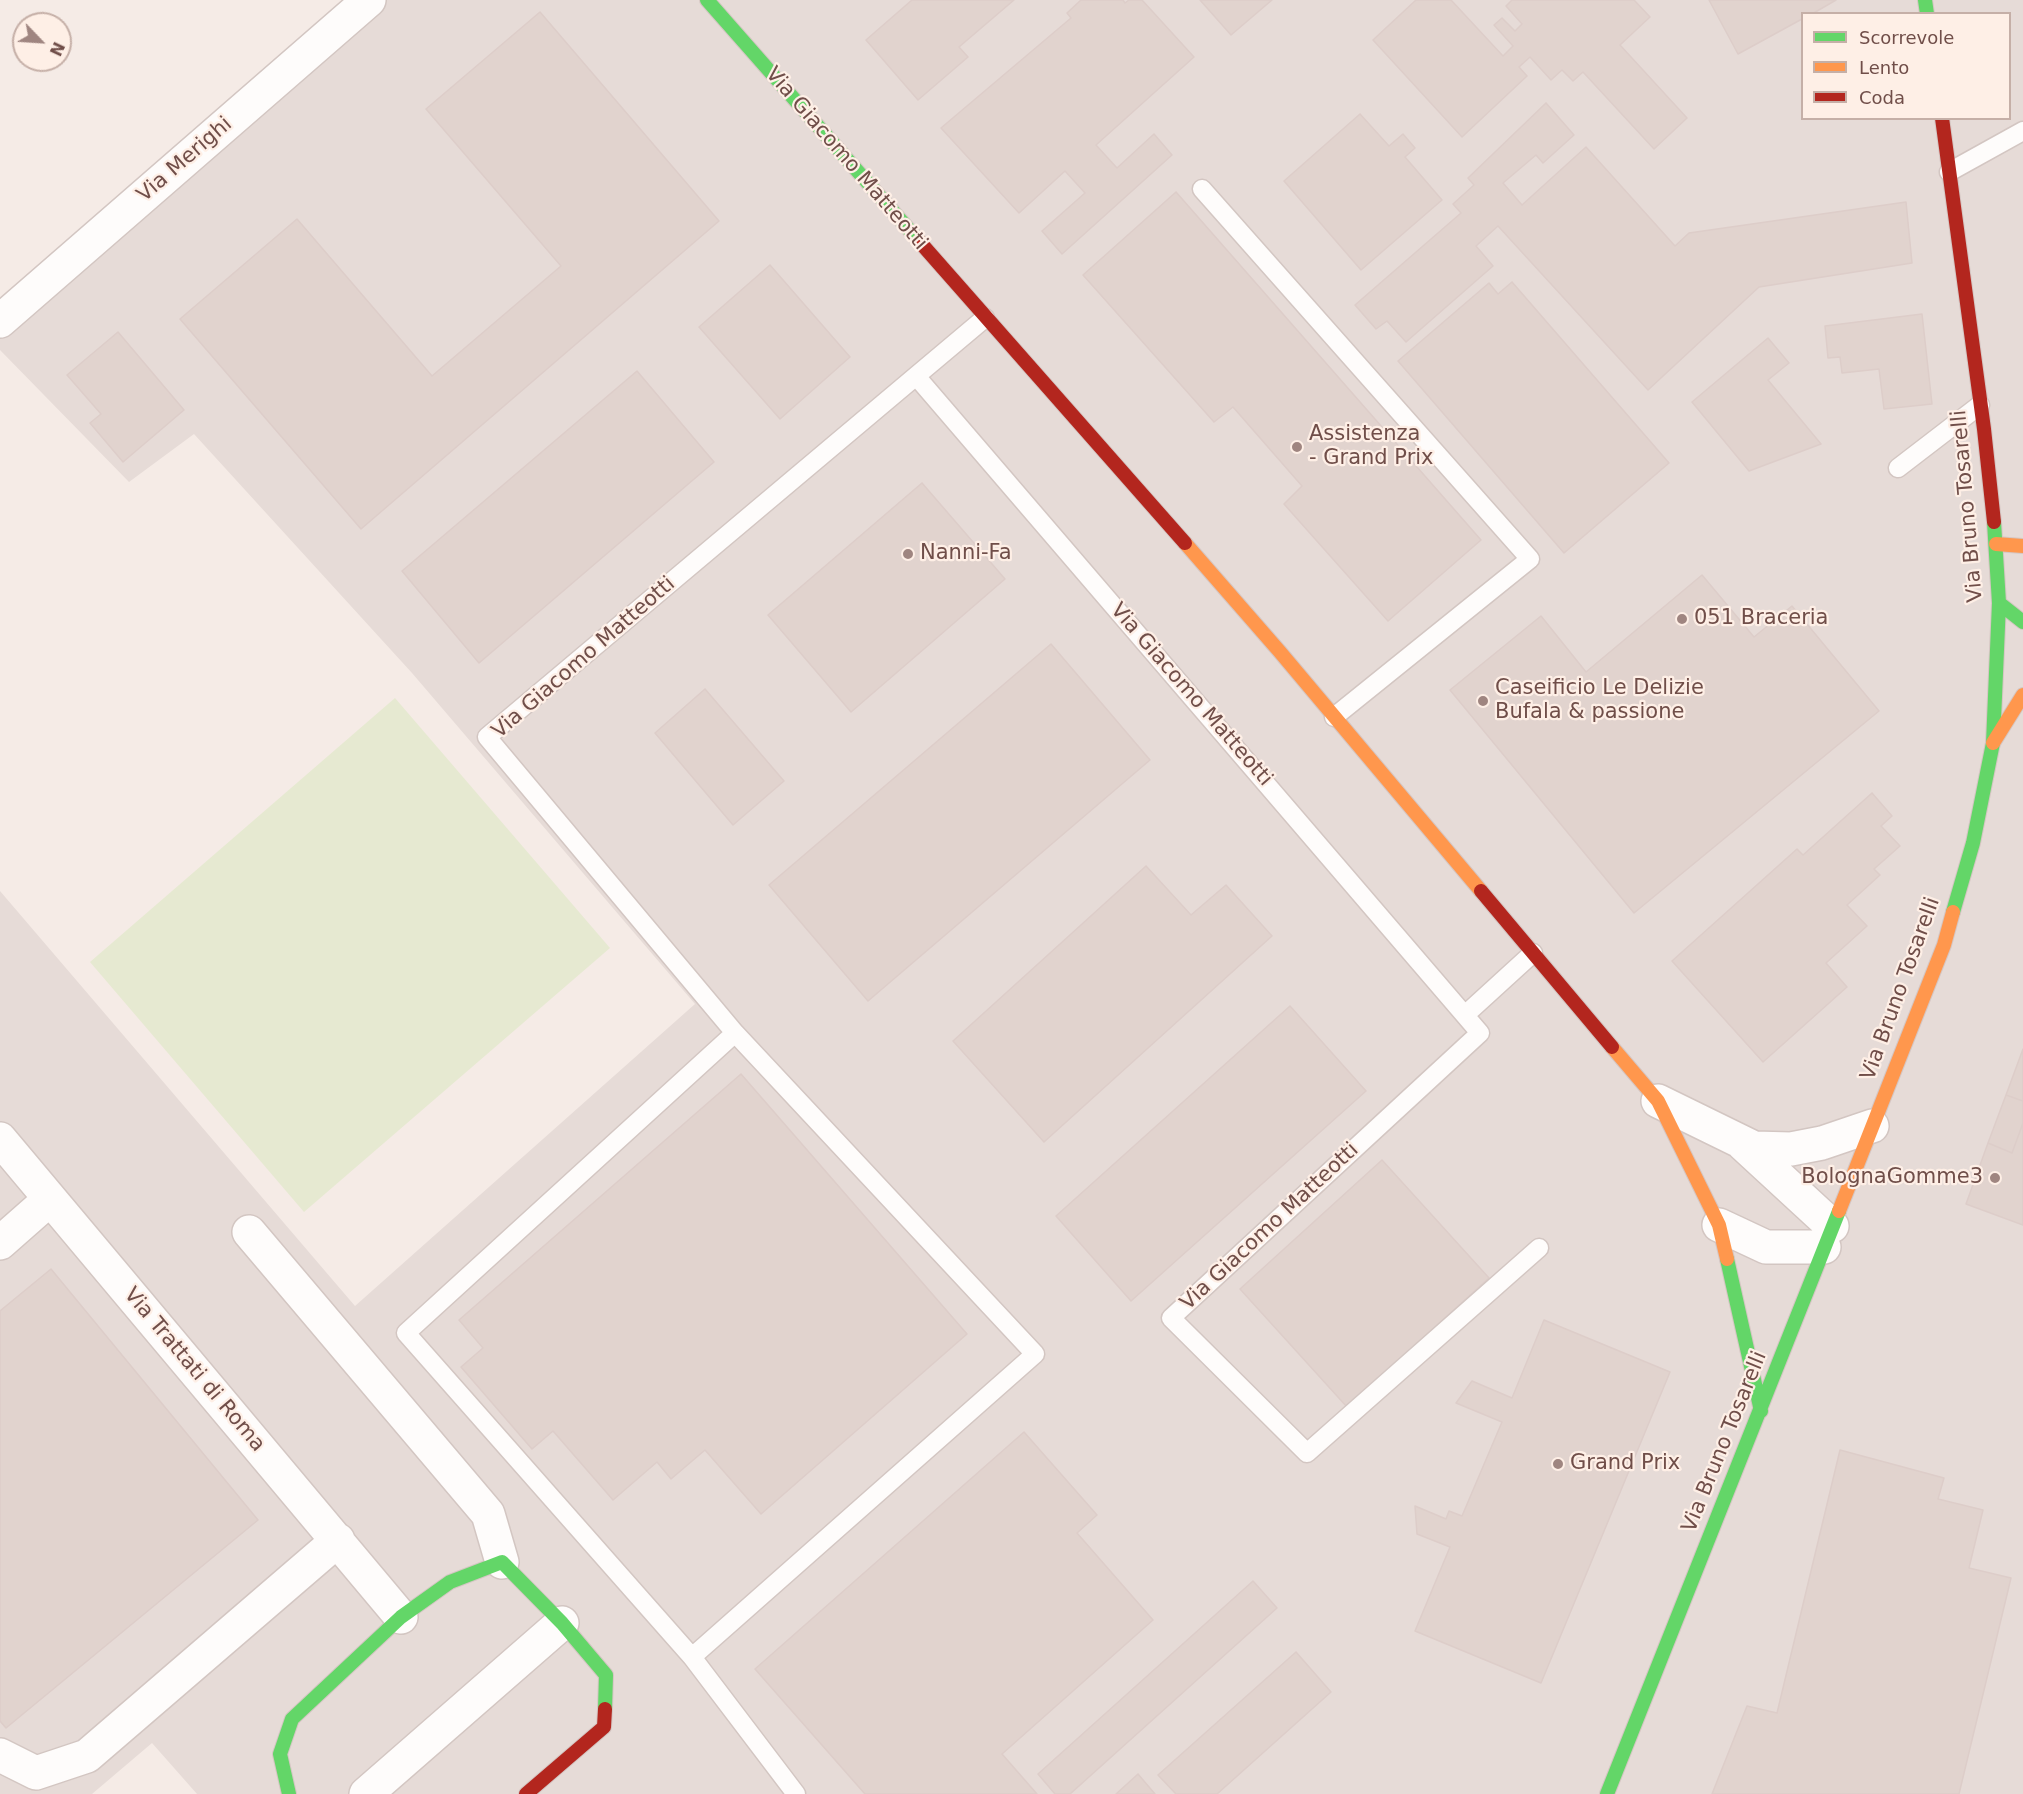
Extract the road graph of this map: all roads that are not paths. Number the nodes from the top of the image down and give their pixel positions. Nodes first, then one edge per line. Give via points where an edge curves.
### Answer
1 (369, 0) edge
2 (707, 0) edge
3 (1942, 120) edge
4 (2022, 135) edge
5 (1949, 172) junction
6 (1202, 189) dead end
7 (985, 318) junction
8 (0, 321) edge
9 (916, 376) junction
10 (1980, 405) junction
11 (1898, 468) dead end
12 (1996, 544) junction
13 (2023, 546) edge
14 (1999, 603) junction
15 (2023, 622) edge
16 (2023, 695) edge
17 (1334, 717) junction
18 (1993, 743) junction
19 (1533, 953) junction
20 (1465, 1015) junction
21 (735, 1033) junction
22 (1658, 1101) junction
23 (1872, 1126) junction
24 (0, 1138) edge
25 (1743, 1144) junction
26 (50, 1199) junction
27 (1719, 1225) junction
28 (249, 1232) dead end
29 (1828, 1237) junction
30 (0, 1243) edge
31 (1539, 1248) dead end
32 (1761, 1410) junction
33 (338, 1540) junction
34 (502, 1562) junction
35 (401, 1617) junction
36 (562, 1623) junction
37 (692, 1657) junction
38 (0, 1755) edge
39 (289, 1794) edge
40 (366, 1794) edge
41 (526, 1794) edge
42 (796, 1794) edge
43 (1607, 1794) edge

1 - 8 street, Via Merighi
2 - 7 street, Via Giacomo Matteotti
3 - 5 street, Via Bruno Tosarelli
4 - 5 lane
5 - 10 street, Via Bruno Tosarelli
6 - 17 lane via 1530,559
7 - 9 lane, Via Giacomo Matteotti
7 - 17 street, Via Giacomo Matteotti
9 - 20 lane, Via Giacomo Matteotti
9 - 21 lane, Via Giacomo Matteotti via 487,738
10 - 11 lane
10 - 12 street, Via Bruno Tosarelli
12 - 13 street
12 - 14 street, Via Bruno Tosarelli
14 - 15 street
14 - 18 street, Via Bruno Tosarelli
16 - 18 street
17 - 19 street, Via Giacomo Matteotti
18 - 23 street, Via Bruno Tosarelli via 1973,843 1944,945
19 - 20 lane
19 - 22 street, Via Giacomo Matteotti
20 - 31 lane, Via Giacomo Matteotti via 1480,1033 1171,1318 1307,1453
21 - 37 lane via 406,1333
21 - 37 lane via 1035,1354
22 - 25 street, Via Giacomo Matteotti
22 - 27 street, Via Giacomo Matteotti
23 - 25 street, Via Giacomo Matteotti via 1791,1149 1754,1149
23 - 29 street, Via Bruno Tosarelli
24 - 26 street, Via Trattati di Roma
25 - 29 street, Via Giacomo Matteotti
26 - 30 street
26 - 33 street, Via Trattati di Roma
27 - 29 street via 1766,1247
27 - 32 street, Via Giacomo Matteotti
28 - 34 street via 488,1514
29 - 32 street, Via Bruno Tosarelli
32 - 43 street, Via Bruno Tosarelli
33 - 35 street, Via Trattati di Roma
33 - 38 street via 87,1756 36,1773
34 - 35 street via 450,1582
34 - 36 street
35 - 39 street via 292,1719 280,1754
36 - 40 street
36 - 41 street via 606,1675 604,1727
37 - 42 lane

